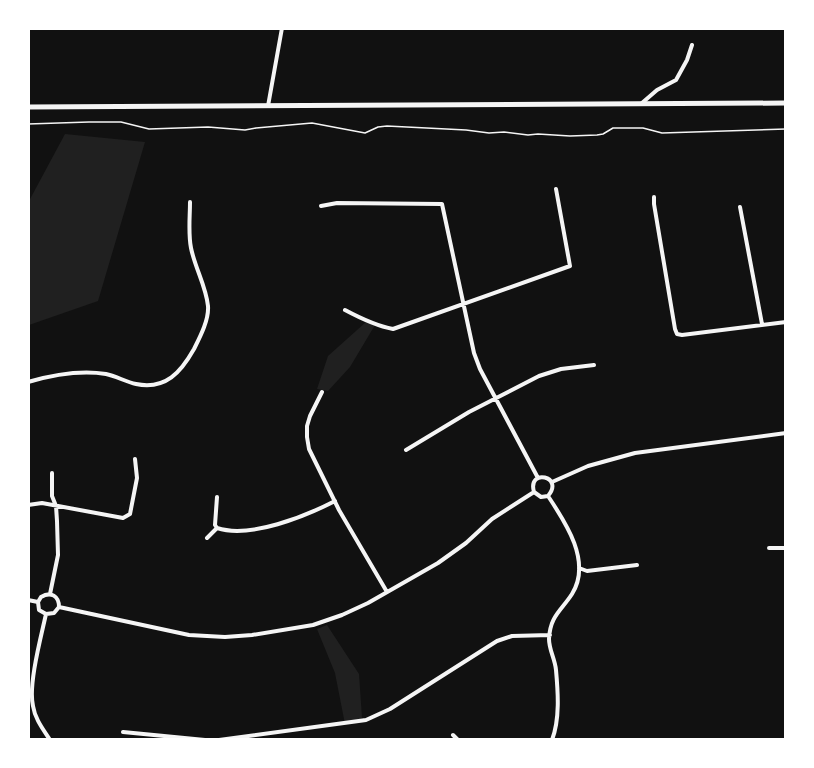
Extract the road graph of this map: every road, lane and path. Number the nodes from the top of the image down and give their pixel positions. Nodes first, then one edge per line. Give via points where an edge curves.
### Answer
1 (282, 28) edge
2 (692, 45) dead end
3 (642, 103) junction
4 (786, 103) edge
5 (268, 106) junction
6 (28, 107) edge
7 (28, 124) edge
8 (786, 129) edge
9 (556, 189) dead end
10 (654, 197) dead end
11 (190, 202) dead end
12 (321, 206) dead end
13 (740, 207) dead end
14 (464, 303) junction
15 (345, 310) dead end
16 (786, 322) edge
17 (762, 324) junction
18 (594, 365) dead end
19 (28, 382) edge
20 (322, 392) dead end
21 (496, 399) junction
22 (786, 434) edge
23 (406, 450) dead end
24 (135, 459) dead end
25 (51, 473) dead end
26 (538, 478) junction
27 (552, 482) junction
28 (534, 492) junction
29 (548, 496) junction
30 (217, 497) dead end
31 (335, 501) junction
32 (28, 505) edge
33 (56, 506) junction
34 (217, 528) junction
35 (207, 538) dead end
36 (769, 548) dead end
37 (786, 548) edge
38 (637, 565) dead end
39 (579, 568) junction
40 (387, 592) junction
41 (50, 594) junction
42 (28, 600) edge
43 (38, 602) junction
44 (58, 607) junction
45 (46, 614) junction
46 (550, 635) junction
47 (123, 732) dead end
48 (453, 735) dead end
49 (50, 740) edge
50 (205, 740) edge
51 (219, 740) edge
52 (458, 740) edge
53 (552, 740) edge

1 - 5 street
2 - 3 street via 676,80
3 - 4 main road
3 - 5 main road
5 - 6 main road
7 - 8 path via 89,122 149,129 245,130 312,123 365,133 387,126 570,136 603,134 613,128 644,128 662,133
9 - 14 street via 570,266
10 - 17 street via 677,334
11 - 19 street via 191,248 208,308 197,343 175,376 148,386 105,374 82,373
12 - 14 street via 442,204
13 - 17 street
14 - 15 street via 393,329
14 - 21 street via 474,353
16 - 17 street
18 - 21 street via 550,372
20 - 31 street via 310,416 307,437
21 - 23 street
21 - 26 street
22 - 27 street via 635,453 588,466
24 - 33 street via 137,478 129,514 123,518
25 - 33 street
26 - 27 street
26 - 28 street via 533,483
27 - 29 street via 553,490
28 - 29 street
28 - 40 street via 492,519 453,554
29 - 39 street via 566,522
30 - 34 street
31 - 34 street via 289,521 231,530
31 - 40 street
32 - 33 street
33 - 41 street via 58,555
34 - 35 street
36 - 37 street
38 - 39 street
39 - 46 street via 575,586 558,610
40 - 44 street via 313,625 225,637 189,635
41 - 43 street
41 - 44 street via 58,599
42 - 43 street
43 - 45 street via 39,610
44 - 45 street via 54,613
45 - 49 street via 32,694 38,720
46 - 51 street via 512,636 497,642 366,720
46 - 53 street via 557,711
47 - 50 street
48 - 52 street

